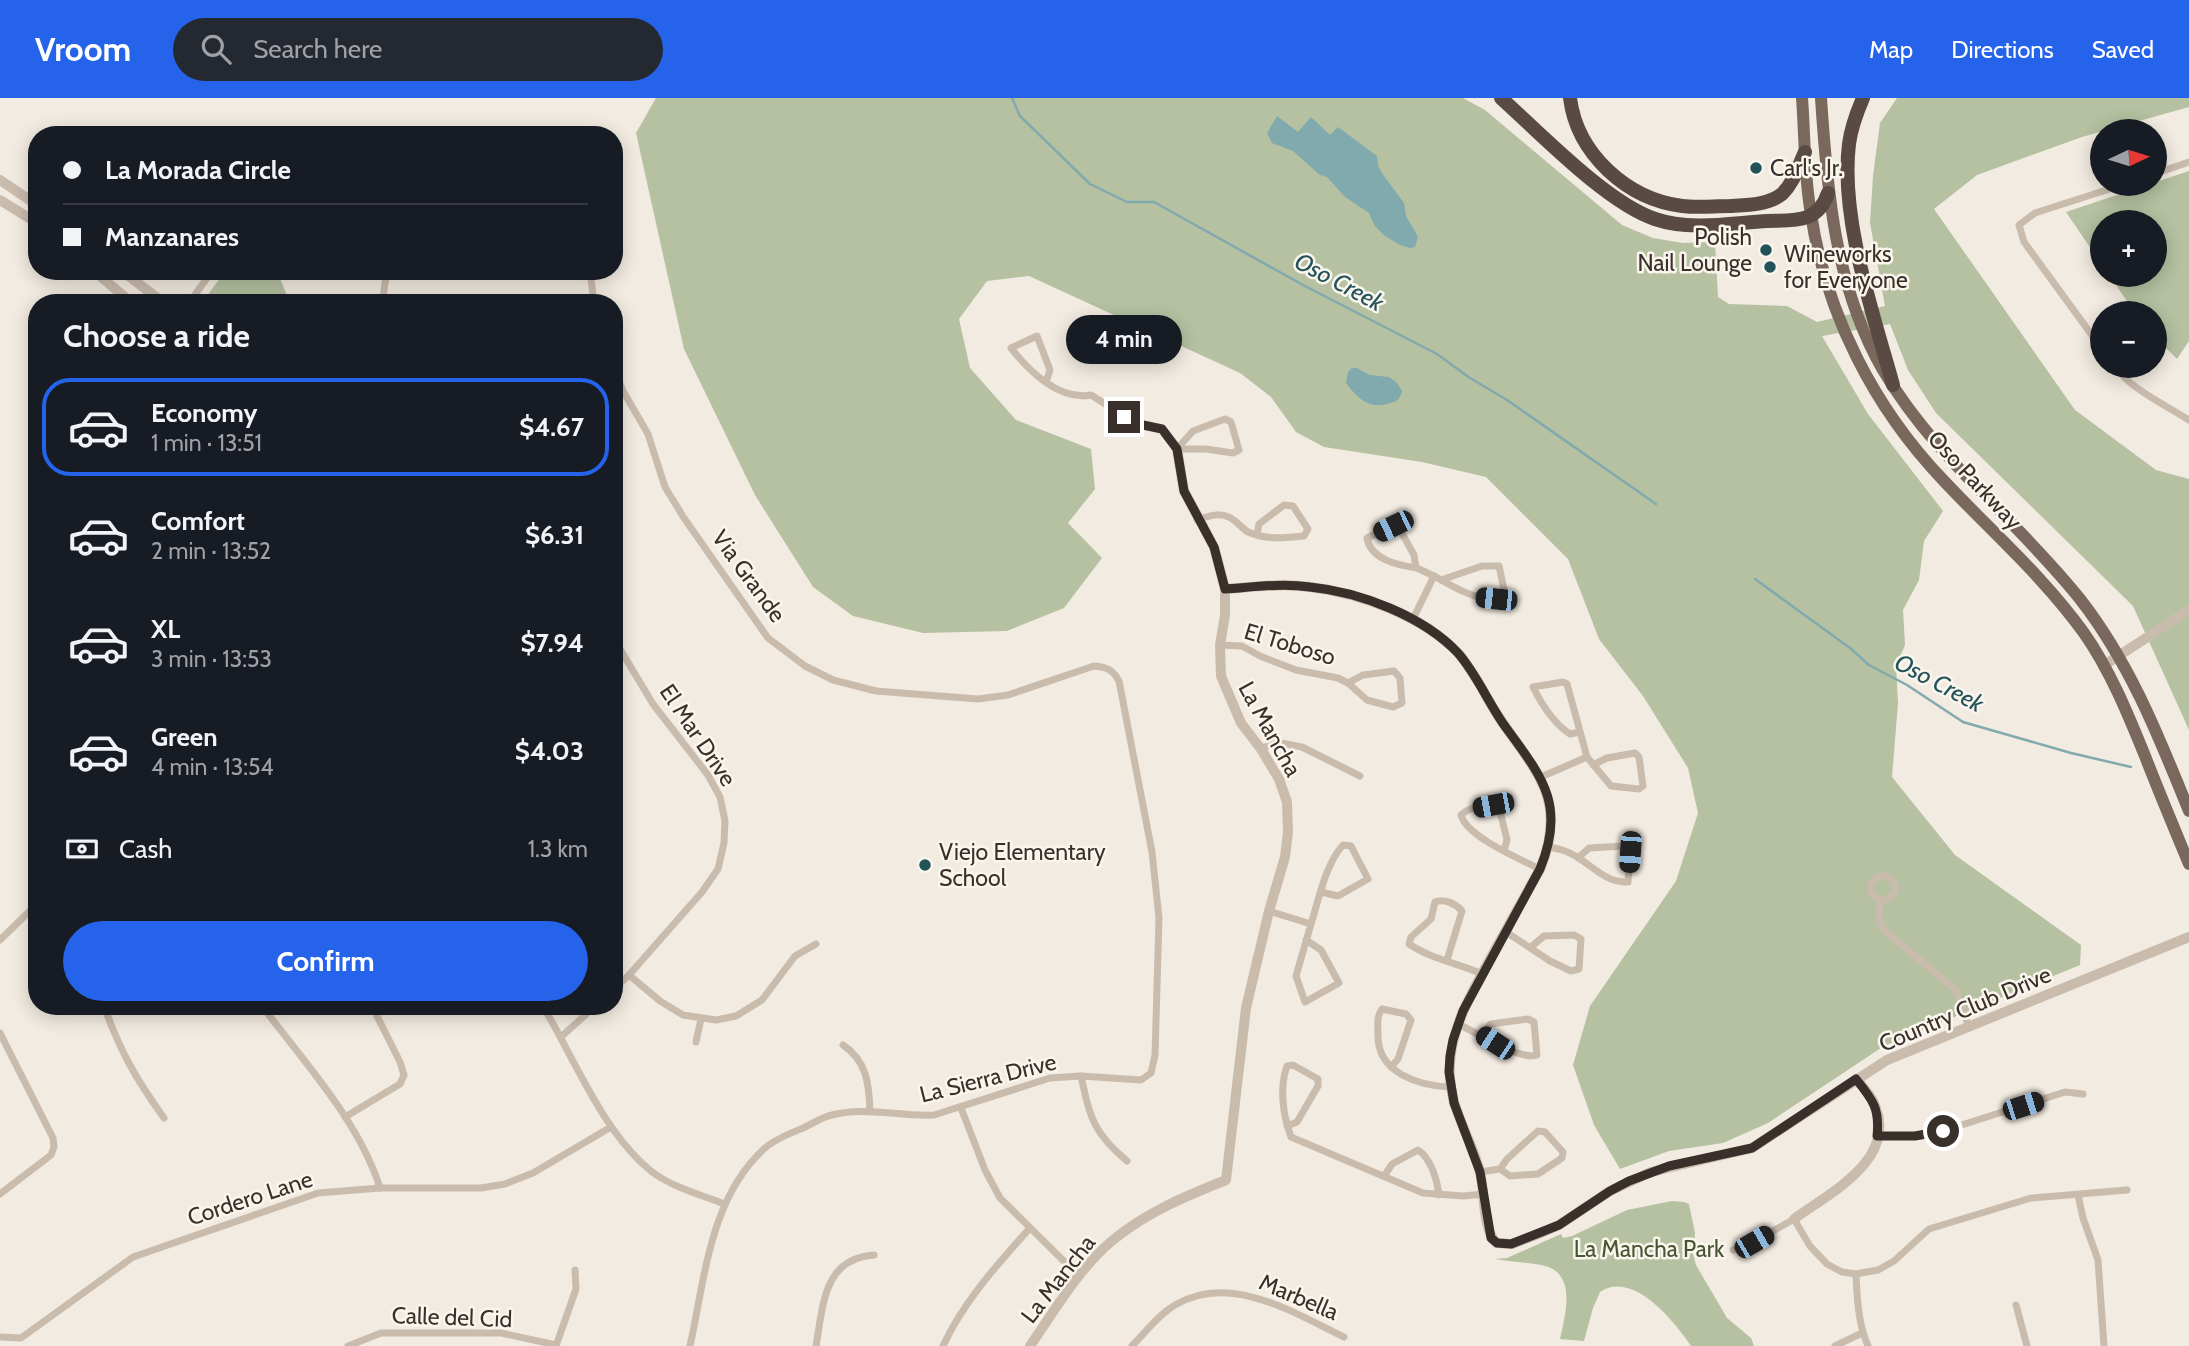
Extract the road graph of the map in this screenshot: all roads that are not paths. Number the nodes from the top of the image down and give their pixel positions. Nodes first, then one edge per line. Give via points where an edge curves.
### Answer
1 (1501, 98) edge
2 (1570, 98) edge
3 (1802, 98) edge
4 (1821, 98) edge
5 (1863, 98) edge
6 (1805, 152) junction
7 (2189, 163) edge
8 (2167, 170) edge
9 (0, 180) edge
10 (1828, 193) junction
11 (2090, 196) edge
12 (28, 199) edge
13 (0, 200) edge
14 (1811, 216) junction
15 (28, 217) edge
16 (105, 280) edge
17 (134, 280) edge
18 (121, 294) edge
19 (152, 294) edge
20 (1835, 305) junction
21 (1854, 306) junction
22 (2090, 333) edge
23 (2125, 378) edge
24 (1046, 382) junction
25 (1893, 385) junction
26 (623, 391) edge
27 (2189, 419) edge
28 (1177, 449) junction
29 (1197, 520) junction
30 (1257, 534) junction
31 (1416, 568) junction
32 (1438, 578) junction
33 (1225, 589) junction
34 (2189, 610) edge
35 (1413, 619) junction
36 (1220, 645) junction
37 (623, 654) edge
38 (2119, 657) junction
39 (2103, 666) junction
40 (1105, 667) joint
41 (1348, 683) junction
42 (1580, 732) junction
43 (1261, 749) junction
44 (1587, 757) junction
45 (1593, 765) junction
46 (1360, 776) dead end
47 (1541, 777) junction
48 (2189, 811) edge
49 (1548, 847) junction
50 (1504, 851) junction
51 (1578, 858) junction
52 (2189, 864) edge
53 (1540, 869) junction
54 (1321, 892) junction
55 (1880, 899) dead end
56 (1269, 911) junction
57 (28, 913) edge
58 (1311, 924) junction
59 (1506, 932) junction
60 (2189, 937) edge
61 (0, 940) edge
62 (1306, 940) junction
63 (816, 944) dead end
64 (1531, 947) junction
65 (1447, 960) junction
66 (1482, 974) junction
67 (629, 975) junction
68 (623, 981) edge
69 (107, 1015) edge
70 (269, 1015) edge
71 (376, 1015) edge
72 (548, 1015) edge
73 (585, 1015) edge
74 (701, 1019) junction
75 (1458, 1024) junction
76 (1969, 1027) junction
77 (0, 1033) edge
78 (1481, 1034) junction
79 (561, 1037) junction
80 (696, 1042) dead end
81 (843, 1045) dead end
82 (1391, 1067) junction
83 (1081, 1076) junction
84 (1856, 1079) junction
85 (1451, 1087) junction
86 (2083, 1094) dead end
87 (961, 1108) junction
88 (870, 1111) junction
89 (345, 1117) junction
90 (164, 1118) dead end
91 (1287, 1126) junction
92 (611, 1127) junction
93 (1877, 1136) junction
94 (1127, 1160) dead end
95 (1500, 1169) junction
96 (1480, 1172) junction
97 (1385, 1175) junction
98 (380, 1188) junction
99 (2127, 1191) dead end
100 (0, 1194) edge
101 (1484, 1194) junction
102 (1439, 1195) junction
103 (2078, 1195) junction
104 (724, 1204) junction
105 (1794, 1219) junction
106 (1029, 1229) junction
107 (1733, 1250) dead end
108 (874, 1255) dead end
109 (576, 1270) dead end
110 (1856, 1274) junction
111 (1079, 1276) junction
112 (2016, 1305) dead end
113 (1862, 1334) junction
114 (0, 1337) edge
115 (1344, 1337) dead end
116 (348, 1346) edge
117 (556, 1346) edge
118 (690, 1346) edge
119 (816, 1346) edge
120 (943, 1346) edge
121 (1030, 1346) edge
122 (1132, 1346) edge
123 (1835, 1346) edge
124 (1868, 1346) edge
125 (2027, 1346) edge
126 (2104, 1346) edge

1 - 14 highway via 1609,194 1656,219 1698,225
2 - 6 highway via 1582,137 1600,163 1635,191 1671,204 1704,207 1766,202 1780,196 1792,182
3 - 6 main road, Oso Parkway
4 - 10 main road, Oso Parkway
5 - 25 highway via 1849,141 1847,183 1864,283
6 - 14 main road, Oso Parkway
7 - 8 street
9 - 12 street
10 - 14 highway via 1825,204
10 - 21 main road, Oso Parkway
11 - 22 street via 2035,214 2019,225 2024,242
13 - 15 street
14 - 20 main road, Oso Parkway
16 - 18 street
17 - 19 street
20 - 21 main road
20 - 39 main road, Oso Parkway via 1863,371 1896,424 1943,481 2062,604
21 - 25 main road, Oso Parkway
23 - 27 street
24 - 24 street via 1029,370 1010,348 1037,336 1050,370
24 - 28 street via 1081,397 1091,395 1124,417 1162,429
25 - 38 main road, Oso Parkway via 1954,462 2081,600
26 - 40 street, Via Grande via 648,434 665,486 684,518 760,628 805,666 833,680 876,691 978,699 1008,695 1094,666
28 - 28 street via 1193,431 1225,419 1231,422 1239,450
28 - 29 street, La Mancha via 1184,491
29 - 30 street via 1227,515 1245,531
29 - 33 street, La Mancha via 1214,547
30 - 30 street via 1259,524 1284,505 1293,506 1308,529 1304,536 1279,539
31 - 31 street via 1398,526 1367,538 1374,552 1390,563
31 - 32 street
32 - 32 street via 1499,566 1505,594 1496,599 1480,597
32 - 35 street
33 - 35 street via 1311,587
33 - 36 street, La Mancha
34 - 38 street
35 - 47 street via 1459,654
36 - 41 street, El Toboso via 1242,646 1296,670
36 - 43 street, La Mancha via 1221,676 1229,700
37 - 67 street, El Mar Drive via 653,704 708,775 720,797 725,821 718,869
38 - 39 street
38 - 48 main road, Oso Parkway via 2156,729
39 - 52 main road, Oso Parkway
40 - 83 street, La Sierra Drive via 1119,681 1152,852 1159,937 1155,1055 1151,1073 1141,1080
41 - 41 street, El Toboso via 1363,675 1394,671 1400,678 1402,703 1392,707 1367,700
42 - 42 street via 1567,684 1533,687 1561,728 1570,734
42 - 44 street
43 - 46 street via 1276,742 1303,747
43 - 56 street, La Mancha via 1287,802 1285,857
44 - 45 street
44 - 47 street
45 - 45 street via 1635,753 1643,786 1611,786
47 - 49 street via 1551,811
49 - 51 street
49 - 53 street
50 - 50 street via 1472,831 1461,815 1466,810 1499,807 1507,840
50 - 53 street
51 - 51 street via 1588,848 1624,846 1630,852 1628,882 1597,872
53 - 59 street
54 - 54 street via 1340,847 1351,846 1368,879 1338,896
54 - 58 street
55 - 76 street via 1879,920 1884,930 1956,989
56 - 58 street
56 - 111 street, La Mancha via 1246,1008 1226,1180 1141,1219
57 - 61 street
58 - 62 street
59 - 64 street
59 - 66 street
60 - 76 street, Country Club Drive
62 - 62 street via 1321,950 1339,983 1305,1002 1296,976
63 - 74 street via 795,956 762,1000 736,1016
64 - 64 street via 1544,936 1574,935 1581,939 1578,969 1571,971
65 - 65 street via 1409,944 1431,919 1435,902 1440,900 1462,911
65 - 66 street
66 - 75 street
67 - 68 street, El Mar Drive
67 - 74 street via 660,1001 683,1015
69 - 90 street via 118,1046
70 - 89 street
71 - 89 street via 404,1075 400,1084
72 - 79 street
73 - 79 street
74 - 80 street
75 - 78 street
75 - 85 street via 1450,1056
76 - 84 street, Country Club Drive via 1887,1060
77 - 100 street via 54,1147 51,1155
78 - 78 street via 1491,1024 1528,1019 1534,1022 1537,1055 1531,1058 1512,1052
79 - 92 street
81 - 88 street via 866,1070
82 - 82 street via 1378,1044 1382,1009 1406,1014 1411,1020
82 - 85 street via 1421,1083
83 - 87 street, La Sierra Drive via 1051,1079
83 - 94 street via 1099,1135
84 - 93 street via 1872,1099 1879,1118
84 - 101 street, Country Club Drive via 1752,1148 1651,1172 1610,1191 1559,1225 1511,1244 1497,1243 1488,1233
85 - 96 street
86 - 93 street via 2065,1092 1943,1131
87 - 88 street, La Sierra Drive via 915,1116
87 - 106 street via 1000,1198
88 - 104 street, La Sierra Drive via 832,1115 766,1146 740,1175
89 - 98 street
91 - 91 street via 1284,1076 1287,1066 1293,1065 1318,1079 1318,1086 1297,1122
91 - 97 street via 1291,1136
92 - 98 street, Cordero Lane via 533,1173 505,1184
92 - 104 street via 658,1176
93 - 105 street via 1863,1167
95 - 95 street via 1538,1131 1545,1132 1563,1152 1562,1158 1538,1174 1510,1176
95 - 96 street
96 - 101 street
97 - 102 street via 1423,1193
97 - 102 street via 1392,1164 1418,1150 1437,1182
98 - 114 street, Cordero Lane via 318,1194 133,1257 21,1338
99 - 103 street
101 - 102 street
103 - 110 street via 2031,1198 1929,1229 1894,1261
103 - 126 street via 2098,1260
104 - 118 street, La Sierra Drive
105 - 107 street
105 - 110 street via 1810,1247 1827,1264
106 - 111 street
106 - 120 street via 967,1305
108 - 119 street via 860,1256 828,1283
109 - 117 street via 576,1289
110 - 113 street
111 - 121 street, La Mancha
112 - 125 street
113 - 123 street
113 - 124 street
115 - 122 street, Marbella via 1257,1298 1214,1292 1164,1312
116 - 117 street, Calle del Cid via 381,1334 501,1333

